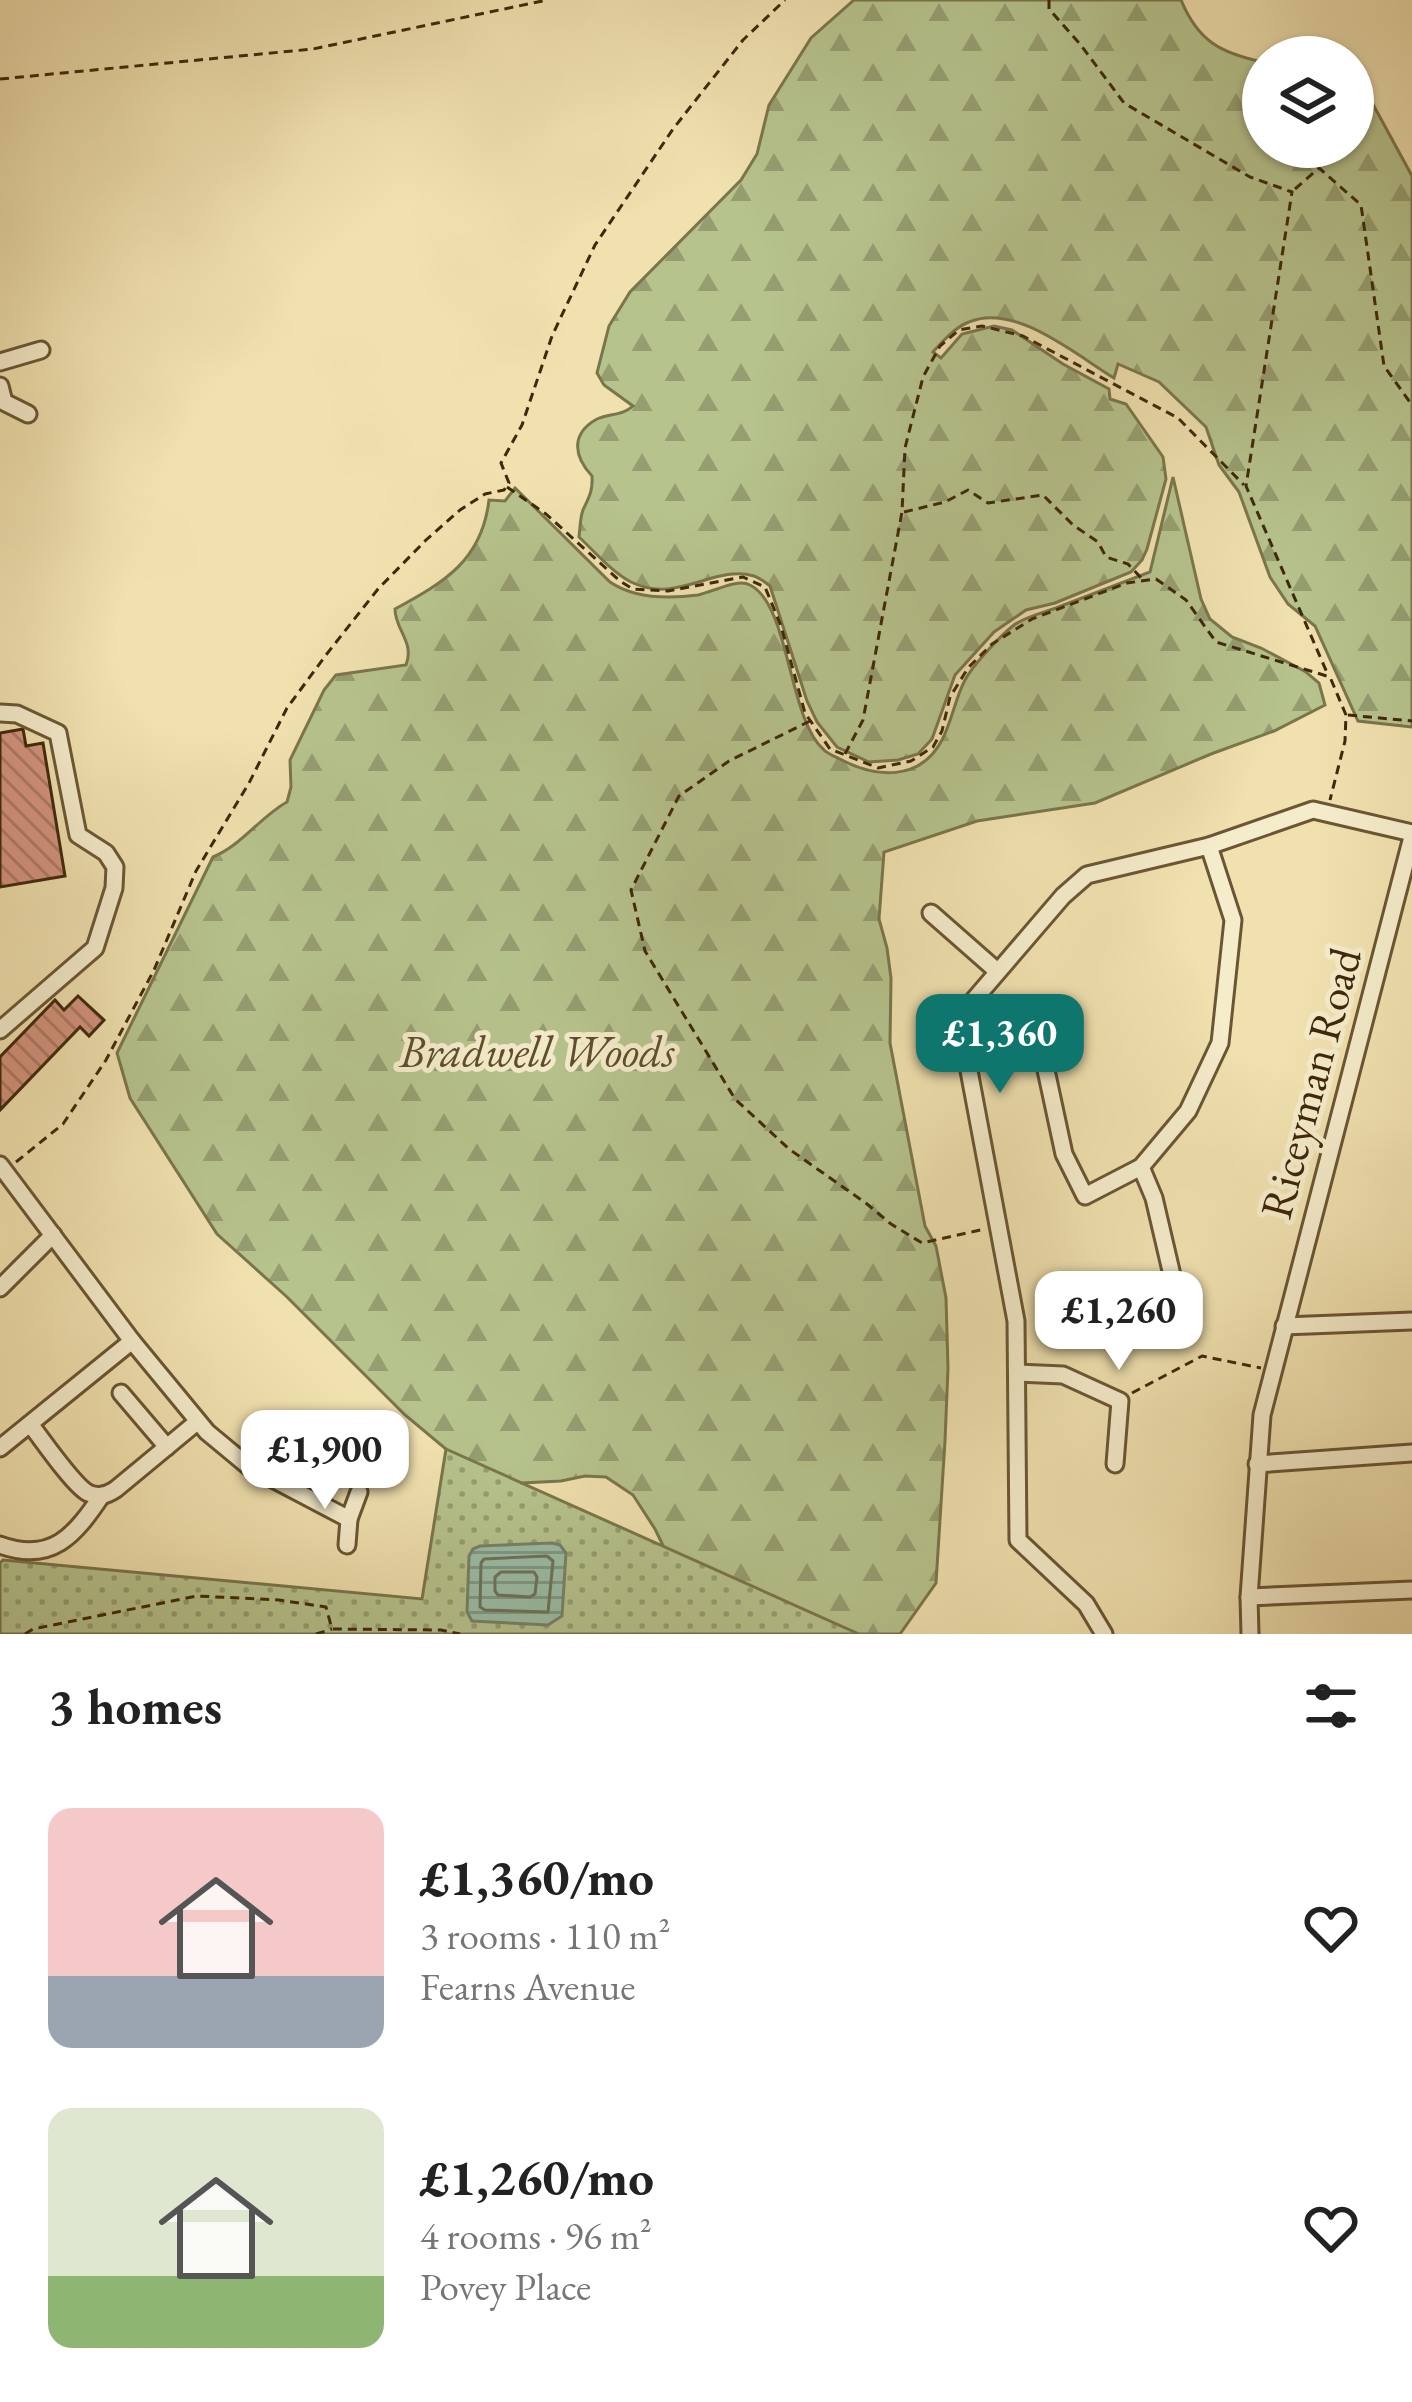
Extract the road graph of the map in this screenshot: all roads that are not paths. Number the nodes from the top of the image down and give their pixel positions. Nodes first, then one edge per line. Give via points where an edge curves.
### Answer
1 (41, 350) dead end
2 (6, 360) edge
3 (0, 386) edge
4 (28, 415) dead end
5 (0, 713) edge
6 (1412, 835) edge
7 (1209, 846) junction
8 (931, 914) dead end
9 (997, 971) junction
10 (1052, 1027) dead end
11 (0, 1030) edge
12 (1141, 1167) junction
13 (3, 1168) edge
14 (53, 1235) junction
15 (0, 1288) edge
16 (1175, 1288) dead end
17 (1412, 1321) edge
18 (1284, 1326) junction
19 (131, 1341) junction
20 (1016, 1373) junction
21 (121, 1393) dead end
22 (197, 1422) junction
23 (30, 1424) junction
24 (167, 1447) junction
25 (0, 1448) edge
26 (1412, 1453) edge
27 (1115, 1463) dead end
28 (1257, 1464) junction
29 (359, 1492) dead end
30 (102, 1496) junction
31 (349, 1520) junction
32 (0, 1545) edge
33 (347, 1545) dead end
34 (1412, 1590) edge
35 (1249, 1597) junction
36 (1104, 1634) edge
37 (1250, 1634) edge

1 - 2 street
3 - 4 street via 4,402
5 - 11 street via 58,733 78,835 115,867 95,948
6 - 7 street via 1313,810
6 - 18 street, Riceyman Road
7 - 9 street via 1088,875
7 - 12 street via 1233,920 1220,1043 1188,1111
8 - 9 street
9 - 20 street via 961,1028 1016,1321
10 - 12 street via 1043,1056 1064,1154 1084,1196
12 - 16 street
13 - 14 street
14 - 15 street
14 - 19 street
17 - 18 street
18 - 28 street, Riceyman Road
19 - 22 street
19 - 23 street
20 - 27 street via 1063,1376 1120,1401
20 - 36 street via 1018,1540 1085,1604
21 - 24 street
22 - 24 street
22 - 31 street via 248,1466
23 - 25 street
23 - 30 street via 81,1487
24 - 30 street
26 - 28 street
28 - 35 street, Riceyman Road
29 - 31 street
30 - 32 street via 77,1533 42,1552
31 - 33 street
34 - 35 street
35 - 37 street, Riceyman Road

